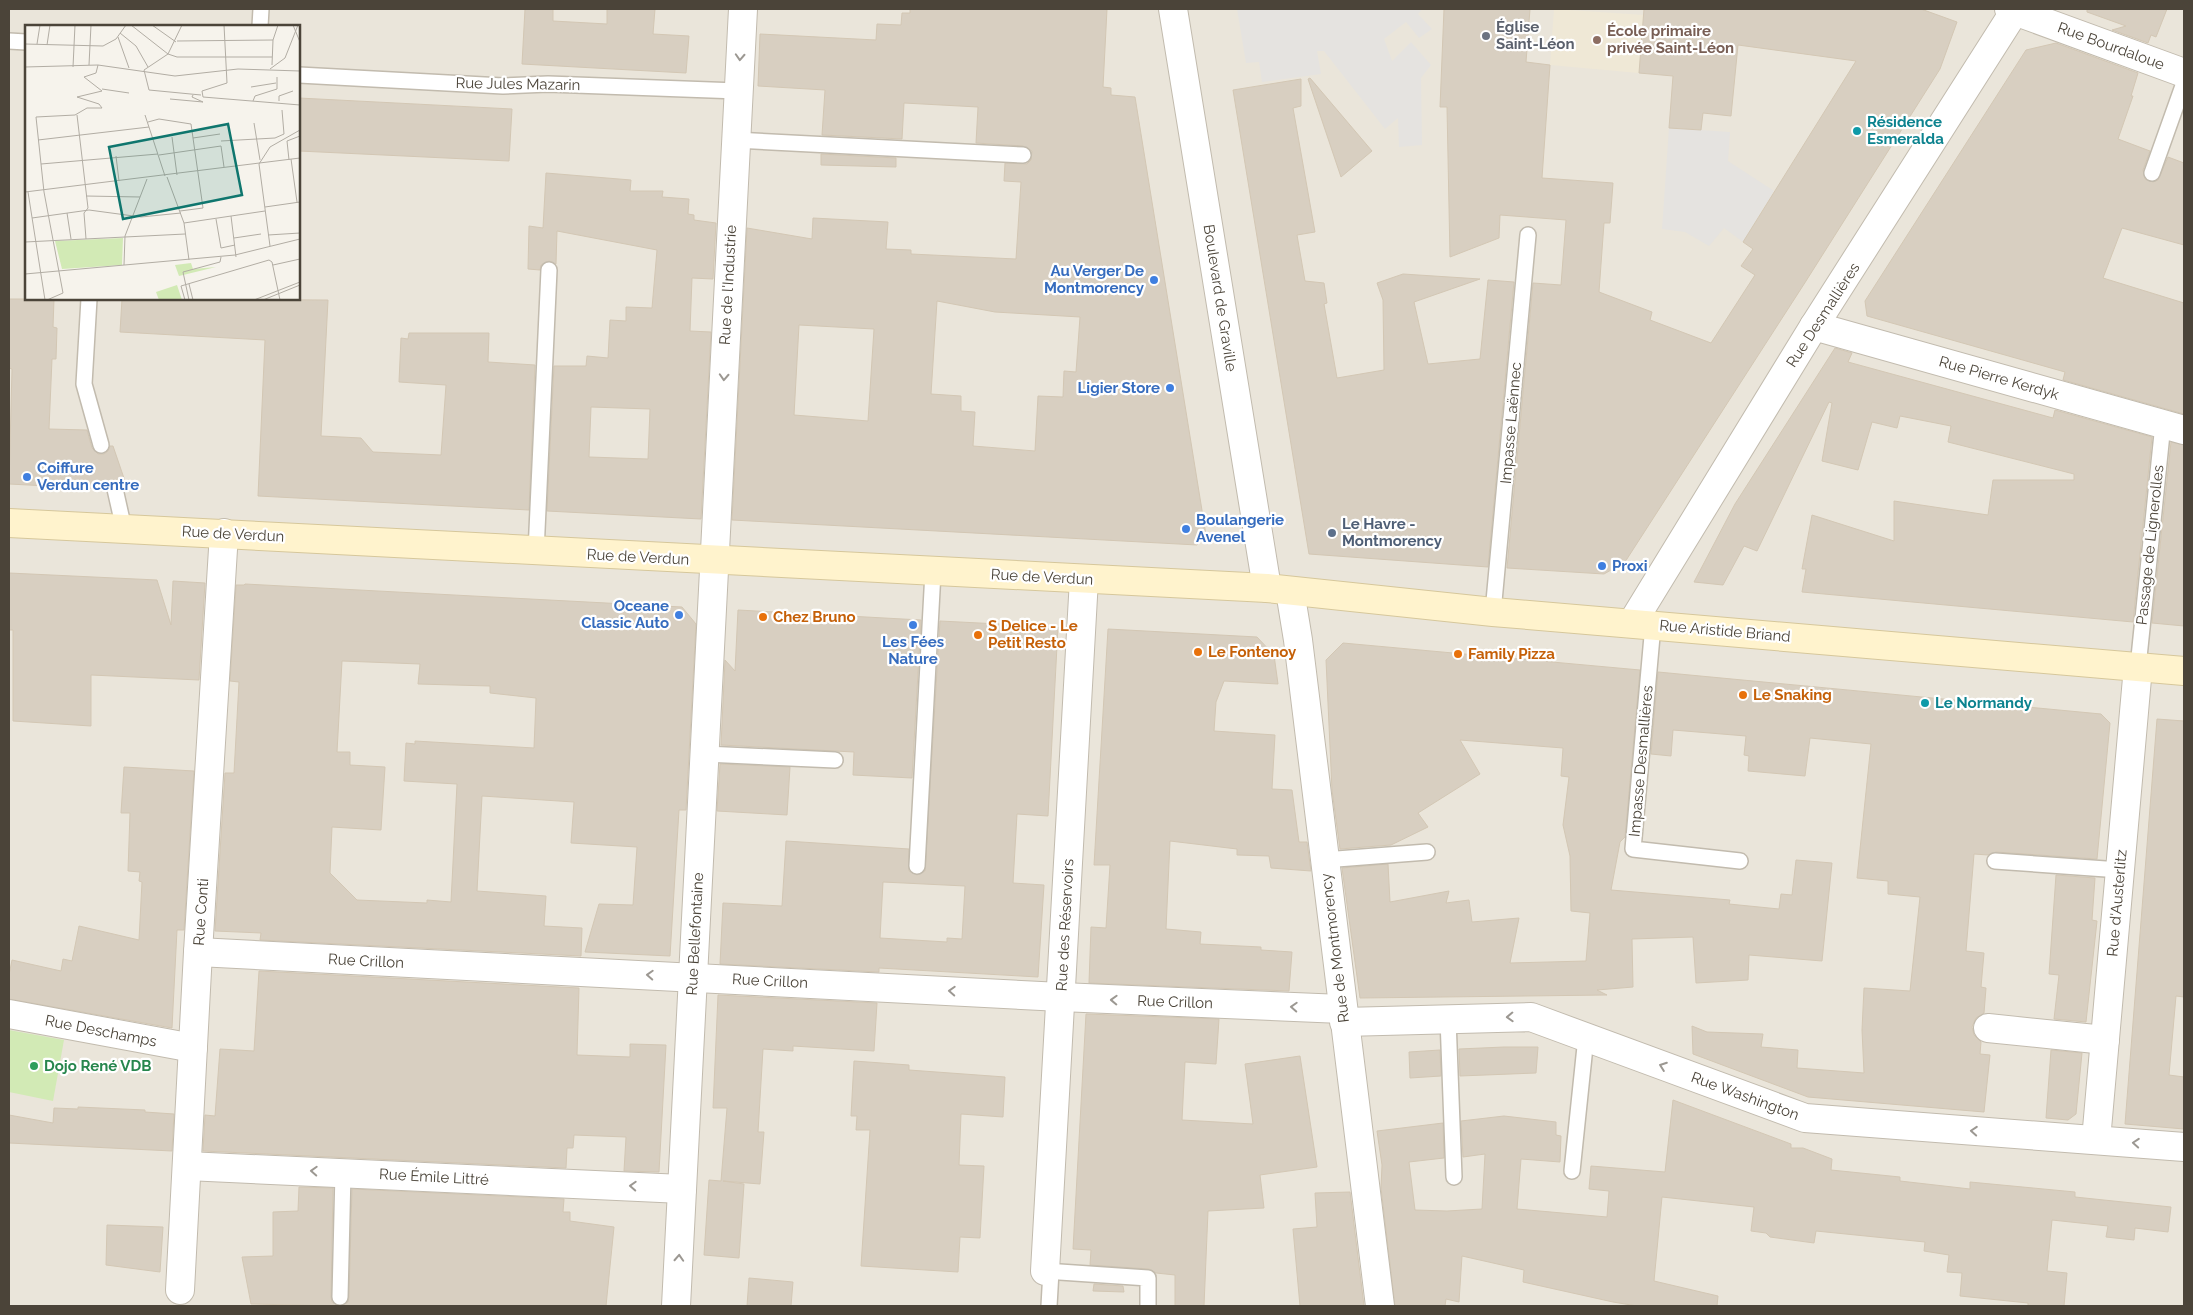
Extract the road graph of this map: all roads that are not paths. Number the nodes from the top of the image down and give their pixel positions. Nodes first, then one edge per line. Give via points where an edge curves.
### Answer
1 (261, 9) edge
2 (743, 9) edge
3 (1172, 9) edge
4 (2013, 9) edge
5 (260, 25) edge
6 (9, 41) edge
7 (25, 42) edge
8 (2184, 73) edge
9 (300, 75) edge
10 (2184, 83) edge
11 (738, 91) junction
12 (735, 140) junction
13 (1023, 155) dead end
14 (2152, 173) dead end
15 (1528, 235) dead end
16 (549, 270) dead end
17 (89, 300) edge
18 (1814, 326) junction
19 (2173, 427) edge
20 (101, 445) dead end
21 (115, 489) dead end
22 (9, 523) edge
23 (124, 529) junction
24 (224, 534) junction
25 (536, 552) junction
26 (716, 561) junction
27 (933, 572) junction
28 (1084, 579) junction
29 (1278, 589) junction
30 (1493, 612) junction
31 (1643, 624) junction
32 (2138, 666) junction
33 (2184, 670) edge
34 (705, 754) junction
35 (835, 760) dead end
36 (1427, 852) dead end
37 (1324, 860) junction
38 (1740, 861) dead end
39 (1995, 861) dead end
40 (917, 866) dead end
41 (2120, 870) junction
42 (198, 952) junction
43 (693, 977) junction
44 (1061, 997) junction
45 (9, 1014) edge
46 (1343, 1016) junction
47 (1448, 1019) junction
48 (1988, 1028) dead end
49 (1586, 1037) junction
50 (2105, 1040) junction
51 (193, 1048) junction
52 (2096, 1140) junction
53 (2184, 1147) edge
54 (187, 1166) junction
55 (1572, 1171) dead end
56 (343, 1173) junction
57 (1454, 1177) dead end
58 (682, 1189) junction
59 (1048, 1271) junction
60 (180, 1290) dead end
61 (340, 1297) dead end
62 (676, 1306) edge
63 (1049, 1306) edge
64 (1148, 1306) edge
65 (1380, 1306) edge

1 - 5 lane
2 -> 11 street, Rue de l'Industrie
3 - 29 street, Boulevard de Graville
4 - 8 street, Rue Bourdaloue
4 - 18 street, Rue Desmallières
6 - 7 lane
9 - 11 lane, Rue Jules Mazarin via 503,86 548,84
10 - 14 lane
11 - 12 street, Rue de l'Industrie
12 - 13 lane
12 -> 26 street, Rue de l'Industrie
15 - 30 lane, Impasse Laënnec
16 - 25 lane
17 - 20 lane via 84,384
18 - 19 street, Rue Pierre Kerdyk
18 - 31 street, Rue Desmallières
19 - 32 lane, Passage de Lignerolles
21 - 23 lane
22 - 23 main road, Rue de Verdun
23 - 24 main road, Rue de Verdun
24 - 25 main road, Rue de Verdun
24 - 42 street, Rue Conti
25 - 26 main road, Rue de Verdun
26 - 27 main road, Rue de Verdun
26 - 34 street, Rue Bellefontaine
27 - 28 main road, Rue de Verdun
27 - 40 lane
28 - 29 main road, Rue de Verdun
28 - 44 street, Rue des Réservoirs
29 - 30 main road, Rue Aristide Briand
29 - 37 street, Rue de Montmorency via 1299,647
30 - 31 main road, Rue Aristide Briand
31 - 32 main road, Rue Aristide Briand
31 - 38 lane, Impasse Desmallières via 1633,849
32 - 33 main road, Rue Aristide Briand
32 - 41 street, Rue d'Austerlitz
34 - 35 lane
34 - 43 street, Rue Bellefontaine
36 - 37 lane
37 - 46 street, Rue de Montmorency
39 - 41 lane
41 - 50 street, Rue d'Austerlitz
43 -> 42 street, Rue Crillon
42 - 51 street, Rue Conti
44 -> 43 street, Rue Crillon
43 - 58 street, Rue Bellefontaine
46 -> 44 street, Rue Crillon
44 - 59 street, Rue des Réservoirs
45 - 51 street, Rue Deschamps
46 - 47 street, Rue Washington
46 - 65 street, Rue de Montmorency
49 -> 47 street, Rue Washington via 1531,1017
47 - 57 lane
48 - 50 street
52 -> 49 street, Rue Washington via 1805,1118
49 - 55 lane
50 - 52 street, Rue d'Austerlitz
51 - 54 street, Rue Conti
53 -> 52 street, Rue Washington
56 -> 54 street, Rue Émile Littré
54 - 60 street, Rue Conti
58 -> 56 street, Rue Émile Littré
56 - 61 lane
62 -> 58 street, Rue Bellefontaine
59 - 63 lane
59 - 64 lane via 1148,1278

